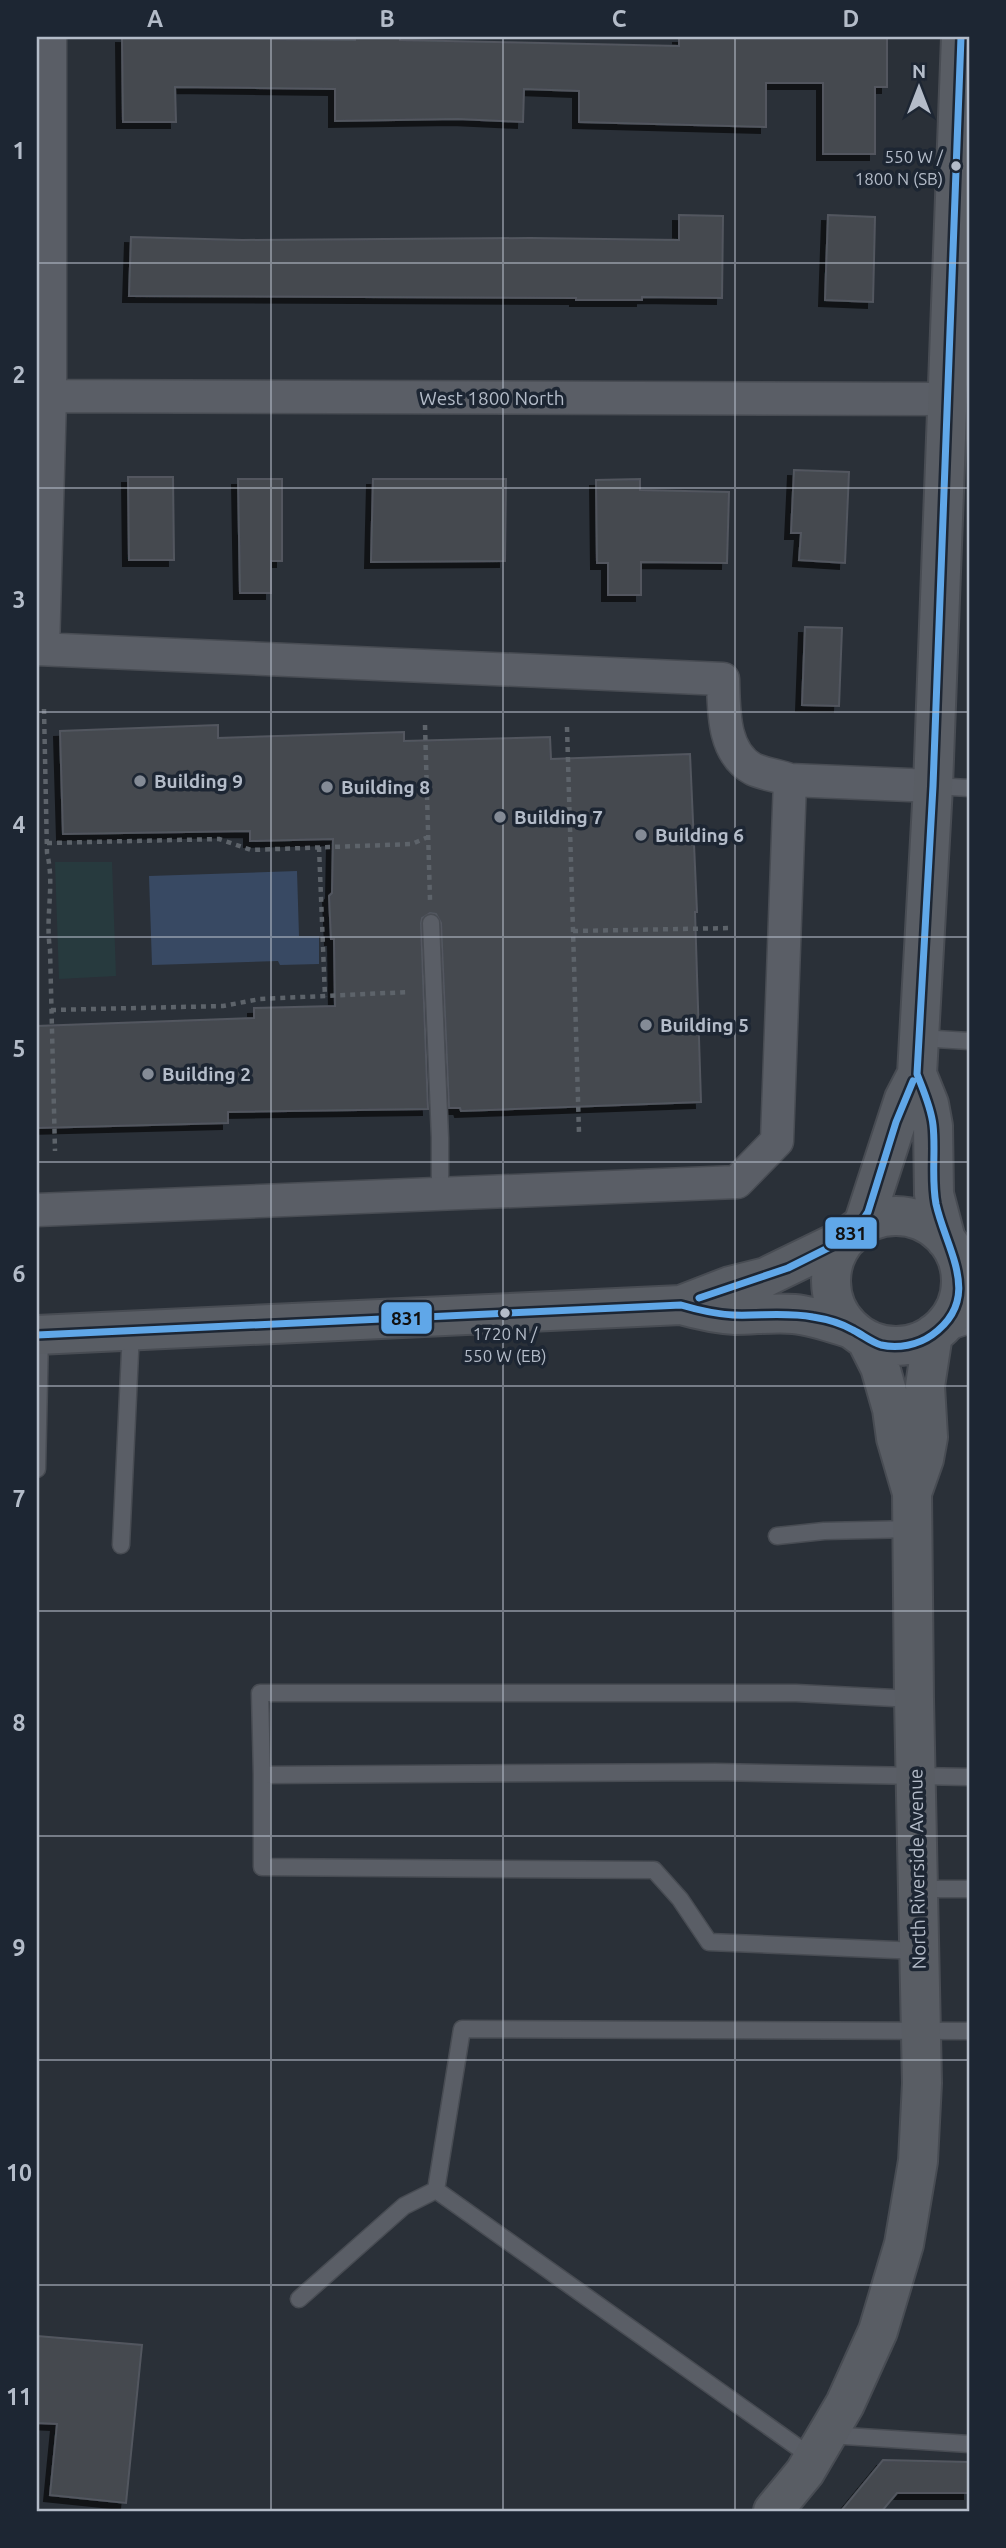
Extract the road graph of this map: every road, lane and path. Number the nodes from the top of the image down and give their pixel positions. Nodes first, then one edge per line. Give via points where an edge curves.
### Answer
1 (50, 37) edge
2 (961, 37) edge
3 (960, 283) edge
4 (43, 396) edge
5 (947, 400) junction
6 (40, 649) edge
7 (44, 709) dead end
8 (425, 726) dead end
9 (567, 727) dead end
10 (790, 779) junction
11 (951, 787) edge
12 (428, 837) junction
13 (47, 844) junction
14 (319, 848) junction
15 (431, 923) joint
16 (733, 928) dead end
17 (573, 931) junction
18 (434, 991) junction
19 (325, 997) junction
20 (51, 1010) junction
21 (969, 1041) edge
22 (918, 1056) junction
23 (579, 1133) dead end
24 (55, 1151) dead end
25 (440, 1194) junction
26 (37, 1210) edge
27 (856, 1230) junction
28 (956, 1249) edge
29 (681, 1305) junction
30 (949, 1326) edge
31 (131, 1332) junction
32 (859, 1334) junction
33 (38, 1335) edge
34 (37, 1469) edge
35 (913, 1511) junction
36 (777, 1536) dead end
37 (121, 1545) dead end
38 (914, 1699) junction
39 (262, 1775) junction
40 (916, 1776) junction
41 (969, 1777) edge
42 (918, 1889) junction
43 (969, 1889) edge
44 (919, 1951) junction
45 (921, 2029) junction
46 (969, 2031) edge
47 (436, 2190) junction
48 (299, 2299) dead end
49 (969, 2444) edge
50 (820, 2446) junction
51 (773, 2511) edge

1 - 4 street
2 - 3 street
3 - 5 street
4 - 5 street, West 1800 North
4 - 6 street
5 - 11 street
6 - 10 street via 723,679 725,727 735,750 752,768
7 - 13 path
8 - 12 path
9 - 17 path
10 - 11 street
10 - 25 street via 777,1141 737,1182
11 - 22 street
12 - 14 path via 412,844
12 - 15 path
13 - 14 path via 219,839 251,850
13 - 20 path
14 - 19 path
15 - 18 lane
16 - 17 path
17 - 23 path
18 - 19 path
18 - 25 lane
19 - 20 path via 260,999 223,1006
20 - 24 path
21 - 22 lane
22 - 27 street
22 - 28 street via 933,1126 934,1194
25 - 26 street
27 - 28 street via 890,1216 906,1217 929,1225
27 - 29 street via 766,1278
27 - 32 street via 839,1250 831,1284 841,1316
28 - 30 street via 961,1286
29 - 31 street
29 - 32 street via 735,1315 798,1314
30 - 32 street via 924,1340 898,1346 882,1345
30 - 35 street, North Riverside Avenue via 925,1386 928,1437
31 - 33 street
31 - 37 lane
32 - 35 street, North Riverside Avenue via 880,1367
33 - 34 lane
35 - 36 lane via 824,1531
35 - 38 street, North Riverside Avenue
38 - 39 lane via 796,1693 260,1693
38 - 40 street, North Riverside Avenue
39 - 40 lane via 715,1772
39 - 44 lane via 262,1867 654,1870 709,1942
40 - 41 lane
40 - 42 street, North Riverside Avenue
42 - 43 lane
42 - 44 street, North Riverside Avenue
44 - 45 street, North Riverside Avenue
45 - 46 lane
45 - 47 lane via 462,2029
45 - 50 street, North Riverside Avenue via 918,2161 904,2244 878,2331
47 - 48 lane via 404,2206
47 - 50 lane
49 - 50 lane
50 - 51 street, North Riverside Avenue

